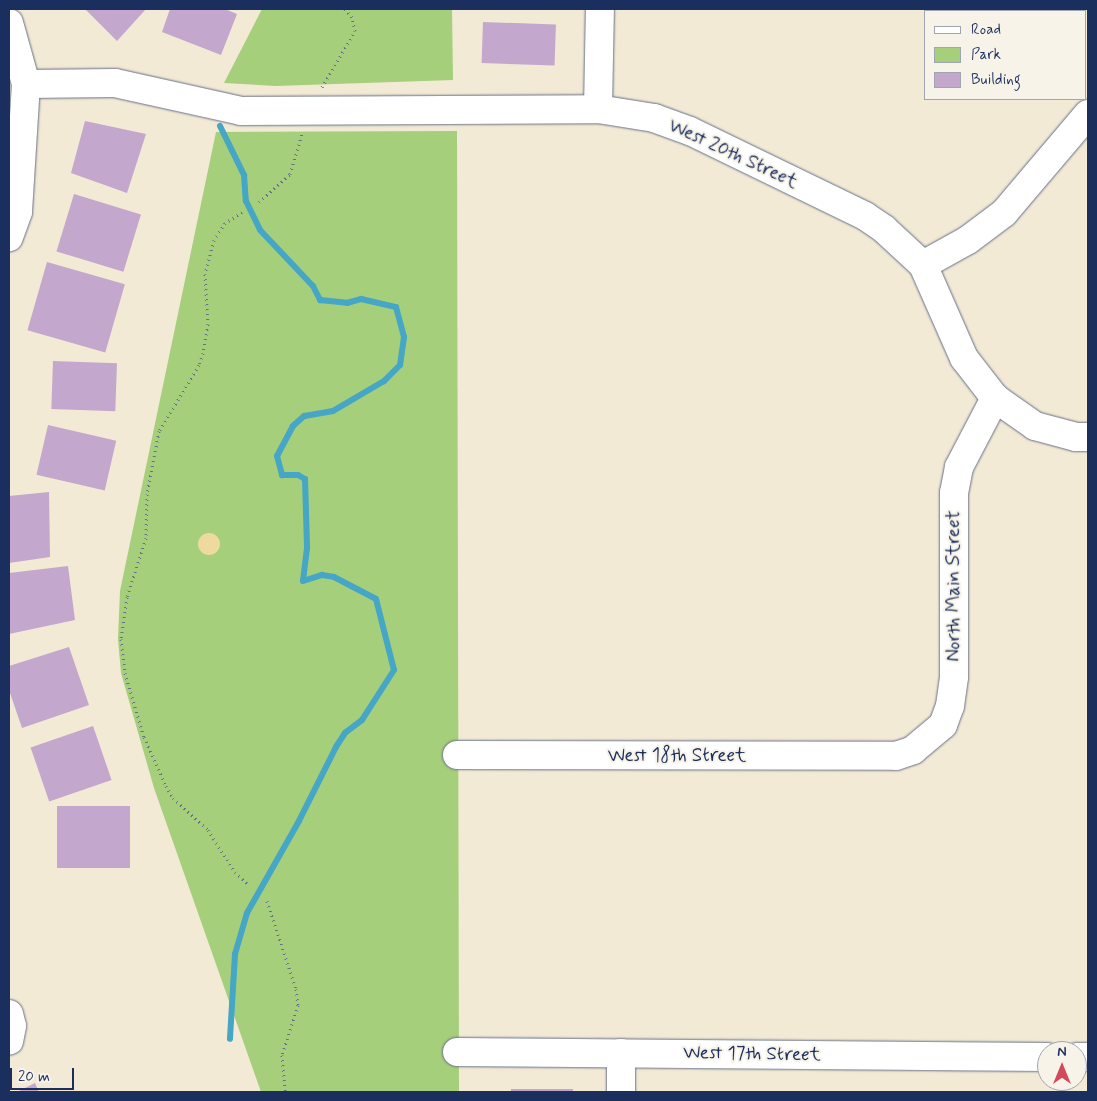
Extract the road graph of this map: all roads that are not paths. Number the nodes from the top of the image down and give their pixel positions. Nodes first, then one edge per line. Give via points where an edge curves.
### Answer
1 (600, 9) edge
2 (9, 23) edge
3 (26, 84) junction
4 (598, 109) junction
5 (1088, 114) edge
6 (9, 237) edge
7 (923, 265) junction
8 (995, 398) junction
9 (1088, 437) edge
10 (457, 755) dead end
11 (896, 756) joint
12 (9, 1014) edge
13 (9, 1041) edge
14 (457, 1052) dead end
15 (621, 1053) junction
16 (1037, 1057) edge
17 (621, 1092) edge

1 - 4 street
2 - 3 street
3 - 4 street, West 20th Street via 115,83 242,111
3 - 6 street via 18,212
4 - 7 street, West 20th Street via 654,118 690,131 865,216 905,245
5 - 7 street via 1004,213 968,240
7 - 8 street, West 20th Street via 964,358
8 - 9 street, West 20th Street via 1035,426
8 - 11 street, North Main Street via 959,468 954,493 954,677 950,706 943,725 930,739
10 - 11 street, West 18th Street
12 - 13 street via 12,1026
14 - 15 street, West 17th Street
15 - 16 street, West 17th Street
15 - 17 street

